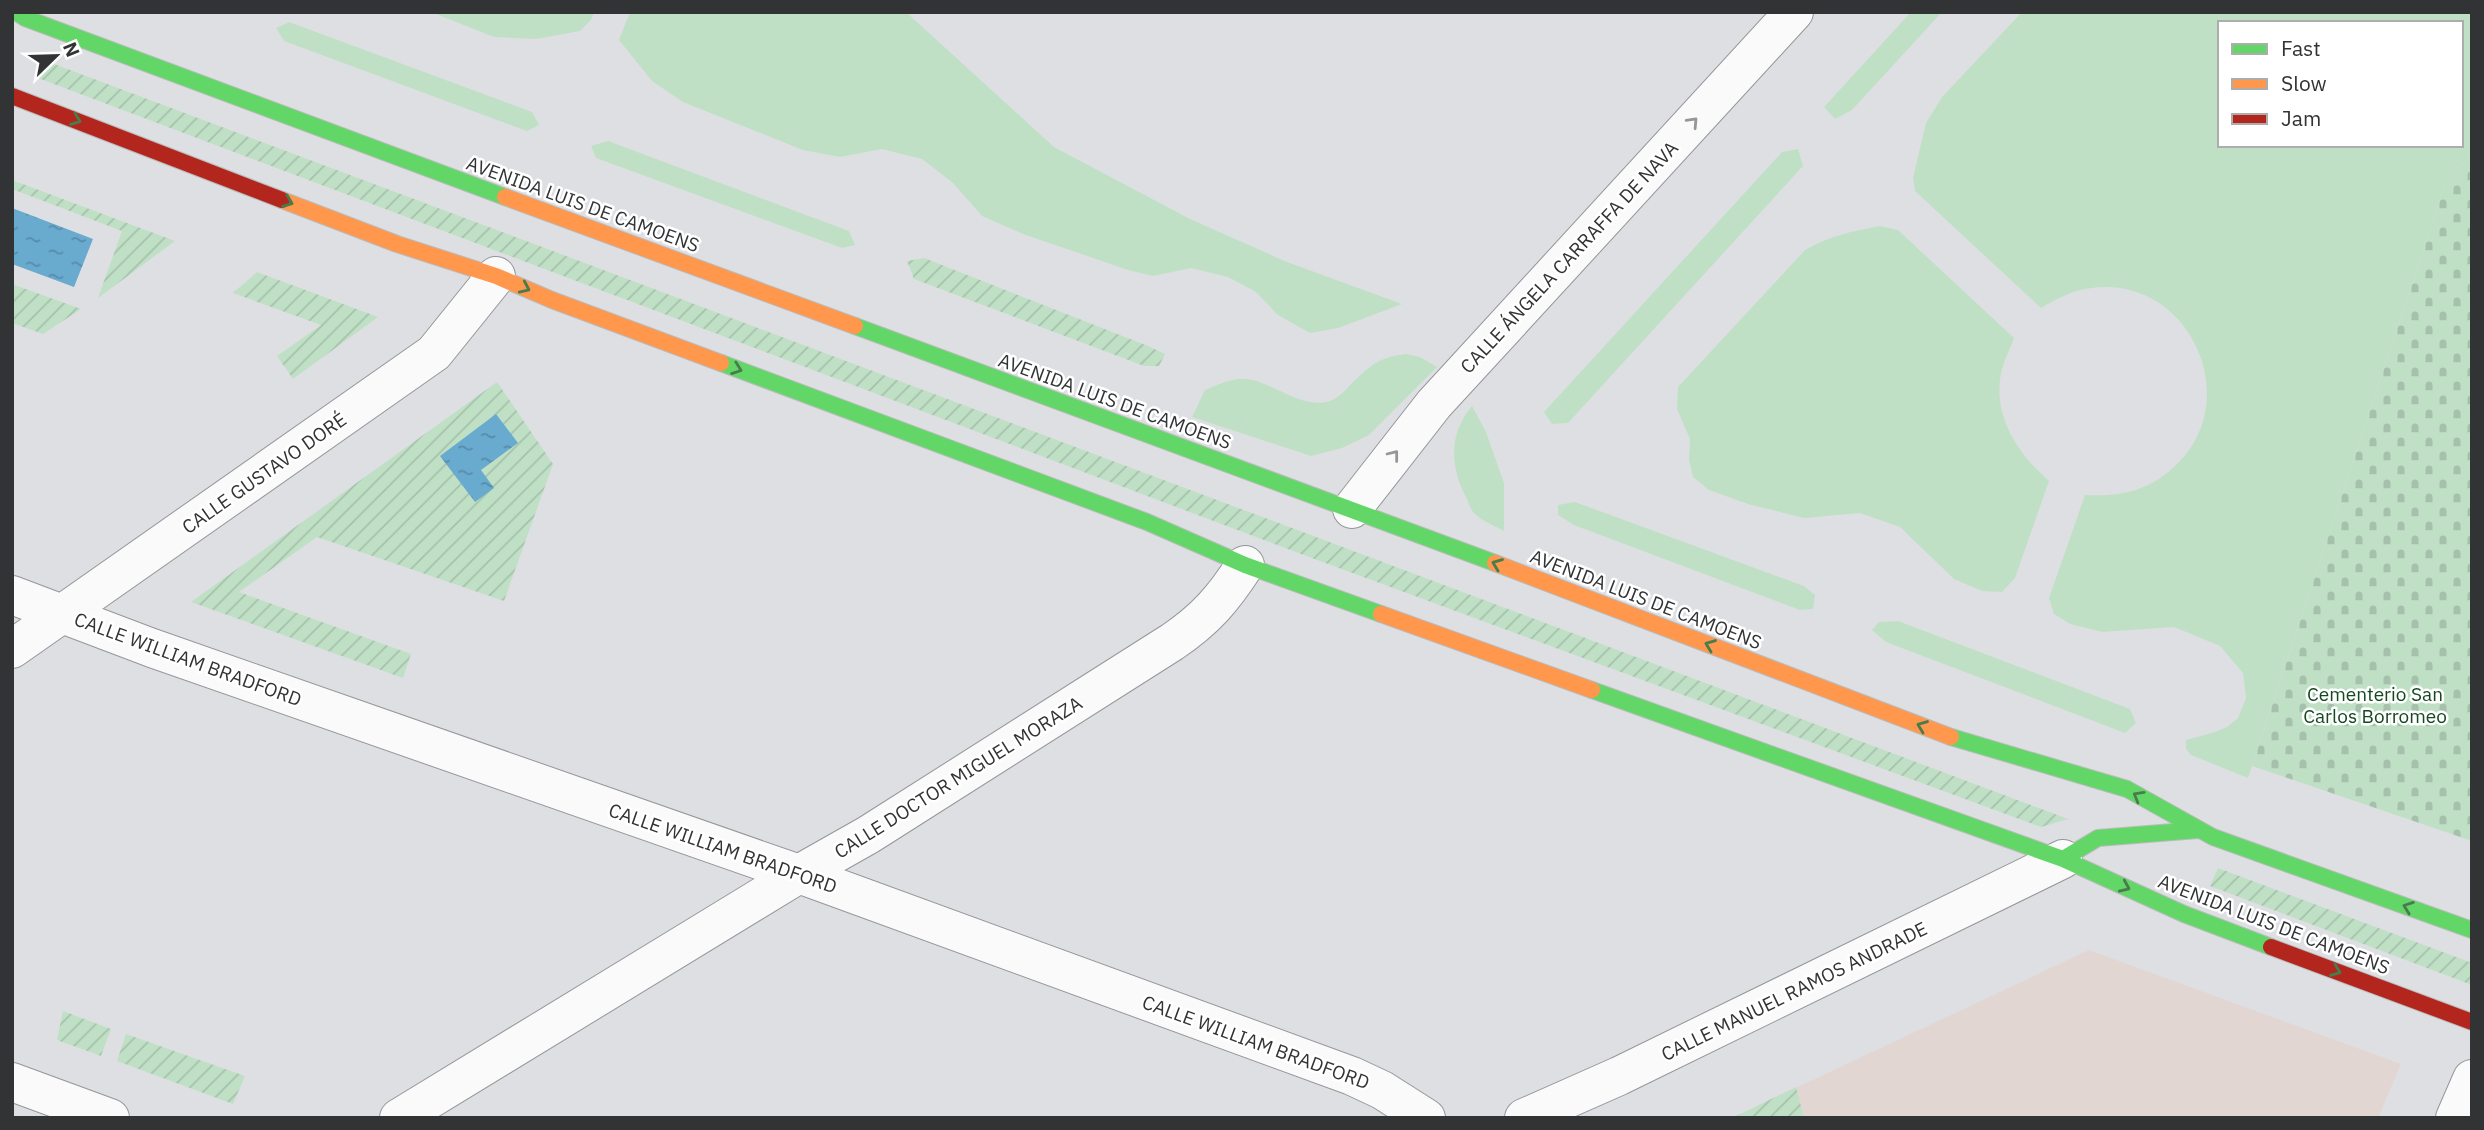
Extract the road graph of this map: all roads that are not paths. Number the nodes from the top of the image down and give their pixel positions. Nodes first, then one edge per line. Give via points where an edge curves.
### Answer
1 (16, 12) edge
2 (1794, 12) edge
3 (12, 96) edge
4 (496, 276) junction
5 (1352, 509) junction
6 (1245, 565) junction
7 (12, 595) edge
8 (64, 613) junction
9 (12, 649) edge
10 (2198, 830) junction
11 (2063, 859) junction
12 (799, 874) junction
13 (2472, 930) edge
14 (2472, 1022) edge
15 (2472, 1079) edge
16 (12, 1082) edge
17 (110, 1118) edge
18 (399, 1118) edge
19 (1426, 1118) edge
20 (1524, 1118) edge
21 (2455, 1118) edge

1 - 5 main road, AVENIDA LUIS DE CAMOENS
5 -> 2 street, CALLE ÁNGELA CARRAFFA DE NAVA via 1442,395
3 -> 4 main road, AVENIDA LUIS DE CAMOENS via 397,244
4 -> 6 main road, AVENIDA LUIS DE CAMOENS via 1147,522
4 - 8 street, CALLE GUSTAVO DORÉ via 434,353
10 -> 5 main road, AVENIDA LUIS DE CAMOENS via 2127,789 1965,742
6 - 11 main road, AVENIDA LUIS DE CAMOENS
6 - 12 street, CALLE DOCTOR MIGUEL MORAZA via 1224,598 1193,628
7 - 8 street, CALLE WILLIAM BRADFORD
8 - 9 street, CALLE GUSTAVO DORÉ
8 - 12 street, CALLE WILLIAM BRADFORD via 152,648
10 - 11 main road, AVENIDA LUIS DE CAMOENS via 2098,838
13 -> 10 main road, AVENIDA LUIS DE CAMOENS
11 -> 14 main road, AVENIDA LUIS DE CAMOENS via 2184,914
11 - 20 street, CALLE MANUEL RAMOS ANDRADE
12 - 18 street, CALLE DOCTOR MIGUEL MORAZA
12 - 19 street, CALLE WILLIAM BRADFORD via 1369,1083
15 - 21 street
16 - 17 street

